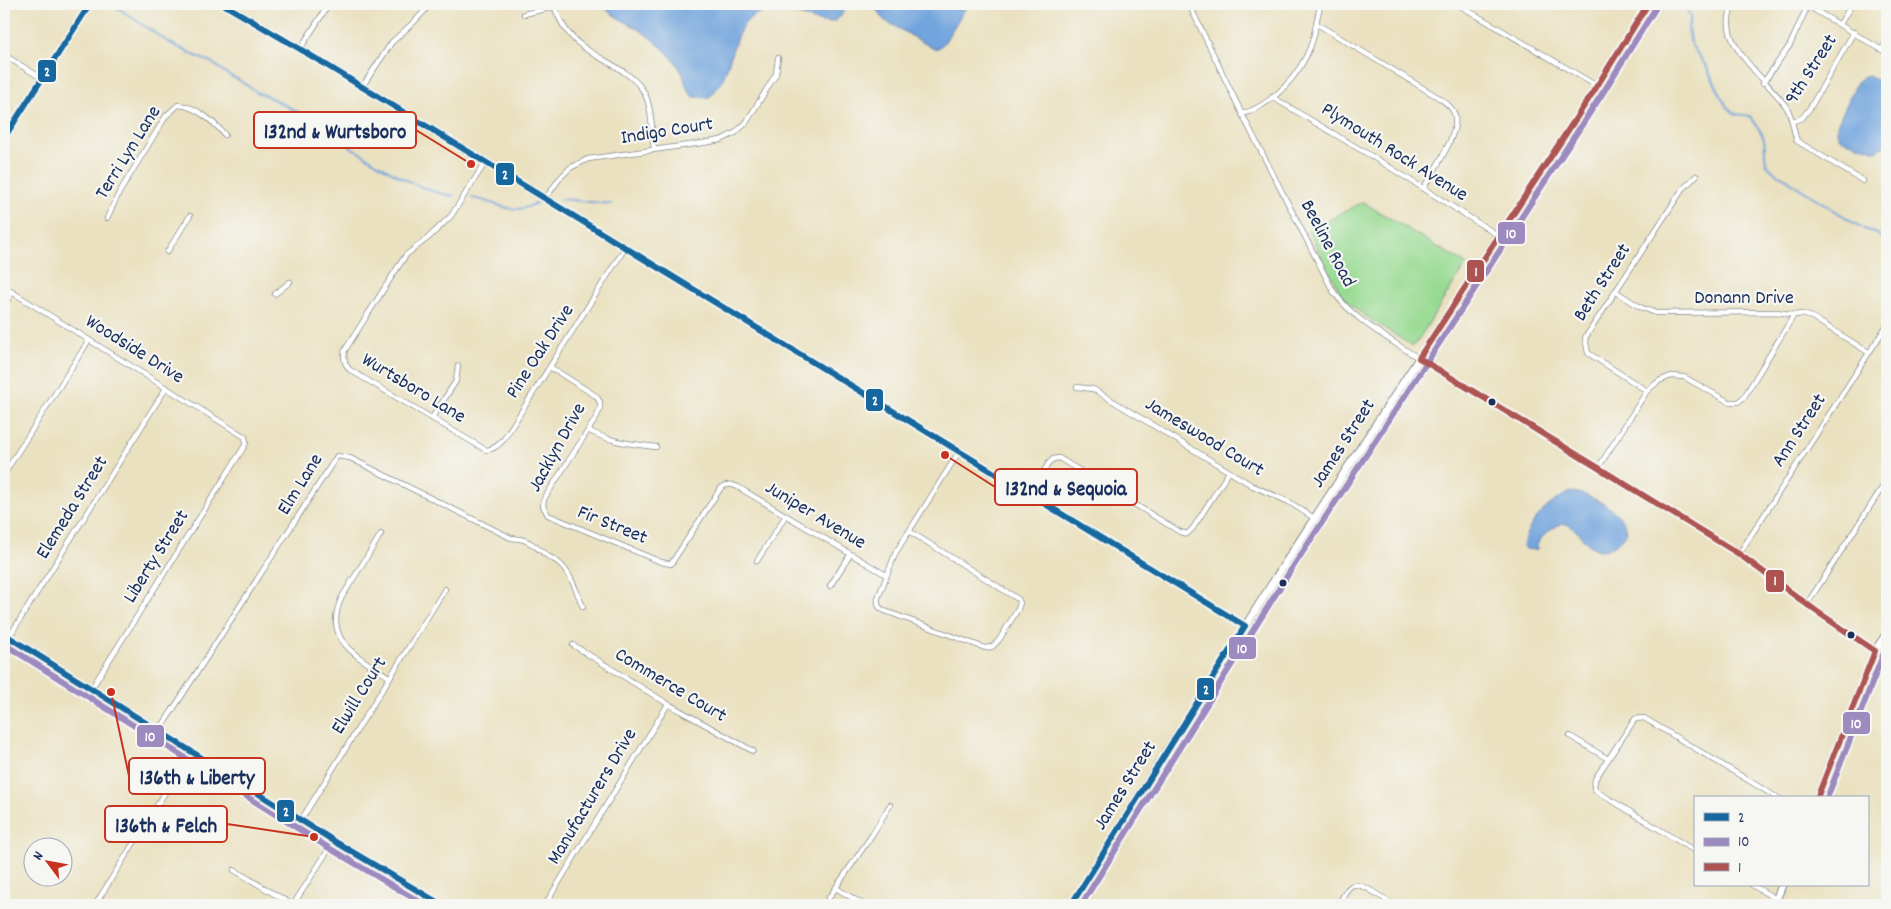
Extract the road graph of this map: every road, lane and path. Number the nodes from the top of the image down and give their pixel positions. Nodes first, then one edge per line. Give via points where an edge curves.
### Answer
1 (90, 4) edge
2 (223, 4) edge
3 (234, 4) edge
4 (329, 4) edge
5 (431, 4) edge
6 (1190, 4) edge
7 (1321, 4) edge
8 (1457, 4) edge
9 (1648, 4) edge
10 (1734, 4) edge
11 (1794, 4) edge
12 (1852, 4) edge
13 (554, 5) edge
14 (1808, 5) edge
15 (231, 9) junction
16 (524, 14) dead end
17 (1317, 24) junction
18 (1840, 24) junction
19 (1854, 32) junction
20 (1887, 40) edge
21 (300, 49) junction
22 (1882, 49) junction
23 (1887, 53) edge
24 (4, 55) edge
25 (778, 58) dead end
26 (43, 79) junction
27 (1764, 83) junction
28 (1597, 86) junction
29 (362, 87) junction
30 (1272, 97) junction
31 (1242, 114) junction
32 (1793, 121) junction
33 (225, 135) dead end
34 (4, 138) edge
35 (654, 149) junction
36 (485, 163) junction
37 (1696, 176) dead end
38 (1863, 181) dead end
39 (1423, 189) junction
40 (545, 199) junction
41 (190, 216) dead end
42 (108, 218) dead end
43 (1499, 236) junction
44 (625, 248) junction
45 (167, 252) dead end
46 (290, 282) dead end
47 (4, 287) edge
48 (1615, 291) junction
49 (12, 292) junction
50 (275, 294) dead end
51 (4, 306) edge
52 (1794, 315) junction
53 (1887, 325) edge
54 (89, 340) junction
55 (1868, 352) junction
56 (1419, 358) junction
57 (458, 366) dead end
58 (550, 367) junction
59 (1077, 387) dead end
60 (166, 388) junction
61 (1647, 391) junction
62 (432, 418) junction
63 (588, 430) junction
64 (246, 440) joint
65 (471, 440) joint
66 (656, 447) dead end
67 (959, 452) junction
68 (1598, 468) junction
69 (1229, 472) junction
70 (4, 474) edge
71 (1887, 480) edge
72 (1028, 495) junction
73 (544, 510) joint
74 (786, 515) junction
75 (1314, 518) junction
76 (909, 531) junction
77 (381, 534) dead end
78 (1739, 554) junction
79 (850, 555) junction
80 (757, 561) dead end
81 (671, 564) joint
82 (886, 575) junction
83 (830, 586) dead end
84 (445, 589) dead end
85 (1807, 604) junction
86 (583, 608) dead end
87 (1245, 626) junction
88 (1887, 634) edge
89 (6, 636) edge
90 (4, 644) edge
91 (573, 645) dead end
92 (1875, 651) junction
93 (389, 677) junction
94 (91, 689) junction
95 (668, 704) junction
96 (159, 730) junction
97 (1570, 736) dead end
98 (191, 751) junction
99 (754, 751) dead end
100 (1608, 759) junction
101 (1775, 796) edge
102 (1818, 796) edge
103 (890, 805) dead end
104 (301, 820) junction
105 (334, 841) junction
106 (1694, 850) edge
107 (234, 870) dead end
108 (1753, 886) edge
109 (1782, 886) edge
110 (836, 888) junction
111 (1775, 902) edge
112 (95, 905) edge
113 (293, 905) edge
114 (442, 905) edge
115 (545, 905) edge
116 (824, 905) edge
117 (864, 905) edge
118 (1071, 905) edge
119 (1338, 905) edge
120 (1392, 905) edge

1 - 26 street
2 - 15 street
3 - 15 street
4 - 21 street
5 - 29 street via 392,42
6 - 31 street, Beeline Road
7 - 17 street
8 - 28 street
9 - 28 street, James Street
10 - 27 street via 1727,22 1729,30 1741,54
11 - 14 street
12 - 18 street, 9th Street
13 - 16 street
13 - 35 street via 573,40 633,79 643,91 651,118
14 - 18 street
14 - 27 street via 1790,45
15 - 21 street
17 - 30 street via 1303,62 1287,84
17 - 39 street via 1441,99 1454,113 1454,133
18 - 19 street
19 - 22 street
19 - 32 street, 9th Street via 1810,108 1802,118
20 - 22 street
21 - 29 street
22 - 23 street
24 - 26 street
25 - 35 street, Indigo Court via 776,74 746,123 735,134 721,140
26 - 34 street
27 - 32 street via 1787,109
28 - 43 street, James Street
29 - 36 street
30 - 31 street
30 - 39 street, Plymouth Rock Avenue
31 - 56 street, Beeline Road via 1333,291 1363,323
32 - 38 street via 1797,141 1802,146
33 - 42 street, Terri Lyn Lane via 215,123 184,106 178,106 166,116 119,193
35 - 40 street, Indigo Court via 579,163 570,168
36 - 40 street
36 - 62 street, Wurtsboro Lane via 451,216 406,255 344,355 350,370
37 - 48 street, Beth Street via 1682,190
39 - 43 street, Plymouth Rock Avenue
40 - 44 street
41 - 45 street
43 - 56 street, James Street
44 - 58 street, Pine Oak Drive
44 - 67 street
46 - 50 street
47 - 49 street, Woodside Drive
48 - 52 street, Donann Drive via 1656,313 1777,312
48 - 61 street, Beth Street via 1585,338 1585,346 1588,353
49 - 51 street
49 - 54 street, Woodside Drive
52 - 55 street, Donann Drive via 1812,316
52 - 61 street via 1738,402 1729,402 1677,376 1660,381
53 - 55 street, Ann Street
54 - 60 street, Woodside Drive
54 - 70 street
55 - 78 street, Ann Street
56 - 68 street, Beeline Road
56 - 75 street, James Street
57 - 62 street via 456,381
58 - 63 street, Jacklyn Drive via 596,396 600,402 600,409
58 - 65 street, Pine Oak Drive via 499,445 486,450
59 - 69 street, Jameswood Court via 1094,389
60 - 64 street, Woodside Drive
60 - 89 street, Elemeda Street
61 - 68 street
62 - 65 street, Wurtsboro Lane
63 - 66 street via 602,438
63 - 73 street, Jacklyn Drive via 544,499
64 - 94 street, Liberty Street
67 - 72 street
67 - 76 street
68 - 78 street, Beeline Road
69 - 72 street via 1187,534 1059,458 1049,463
69 - 75 street, Jameswood Court
71 - 85 street
72 - 87 street
73 - 81 street, Fir Street via 548,515 596,536
74 - 79 street, Juniper Avenue
74 - 80 street
74 - 81 street, Juniper Avenue via 727,484 720,489
75 - 87 street, James Street
76 - 82 street
76 - 82 street via 1013,594 1020,604 1018,609 996,643 985,648 879,608 878,598
77 - 93 street via 342,597 336,621 340,638 349,650
78 - 85 street, Beeline Road
79 - 82 street, Juniper Avenue
79 - 83 street
84 - 93 street, Elwill Court
85 - 92 street, Beeline Road
86 - 96 street, Elm Lane via 569,575 560,563 532,543 511,538 350,458 336,456
87 - 118 street, James Street
88 - 92 street
89 - 90 street, Elemeda Street
89 - 94 street
91 - 95 street, Commerce Court
92 - 102 street
93 - 104 street, Elwill Court
94 - 96 street
95 - 99 street, Commerce Court
95 - 115 street, Manufacturers Drive
96 - 98 street
97 - 100 street
98 - 104 street
98 - 112 street
100 - 101 street via 1635,719 1644,718
100 - 106 street via 1595,779 1596,791
103 - 110 street
104 - 105 street
105 - 113 street
105 - 114 street
107 - 113 street
108 - 111 street
109 - 111 street
110 - 116 street
110 - 117 street
119 - 120 street via 1352,884 1358,884

